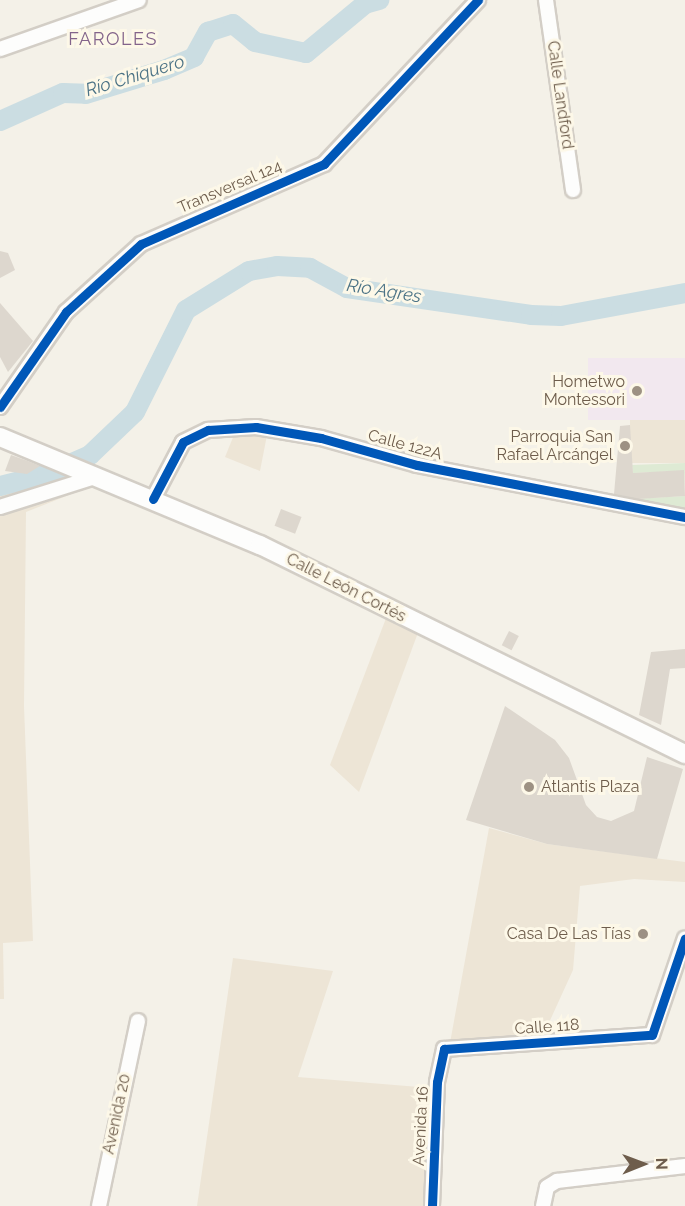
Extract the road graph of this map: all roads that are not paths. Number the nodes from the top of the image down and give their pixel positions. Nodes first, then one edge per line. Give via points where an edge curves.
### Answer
1 (139, 0) edge
2 (478, 0) edge
3 (546, 0) edge
4 (0, 49) edge
5 (573, 190) dead end
6 (0, 407) edge
7 (0, 437) edge
8 (90, 473) junction
9 (153, 499) junction
10 (0, 507) edge
11 (685, 517) edge
12 (685, 754) edge
13 (685, 938) edge
14 (138, 1021) dead end
15 (444, 1049) joint
16 (685, 1166) edge
17 (99, 1206) edge
18 (432, 1206) edge
19 (543, 1206) edge

1 - 4 street
2 - 6 street, Transversal 124 via 324,164 141,244 66,312
3 - 5 street, Calle Landford
7 - 8 main road, Calle León Cortés
8 - 9 main road, Calle León Cortés
8 - 10 street
9 - 11 street, Calle 122A via 183,442 208,430 256,427 321,438 417,465
9 - 12 main road, Calle León Cortés via 260,545
13 - 15 street, Calle 118 via 652,1035
14 - 17 street, Avenida 20
15 - 18 street, Avenida 16 via 437,1082
16 - 19 street via 557,1181 547,1187

